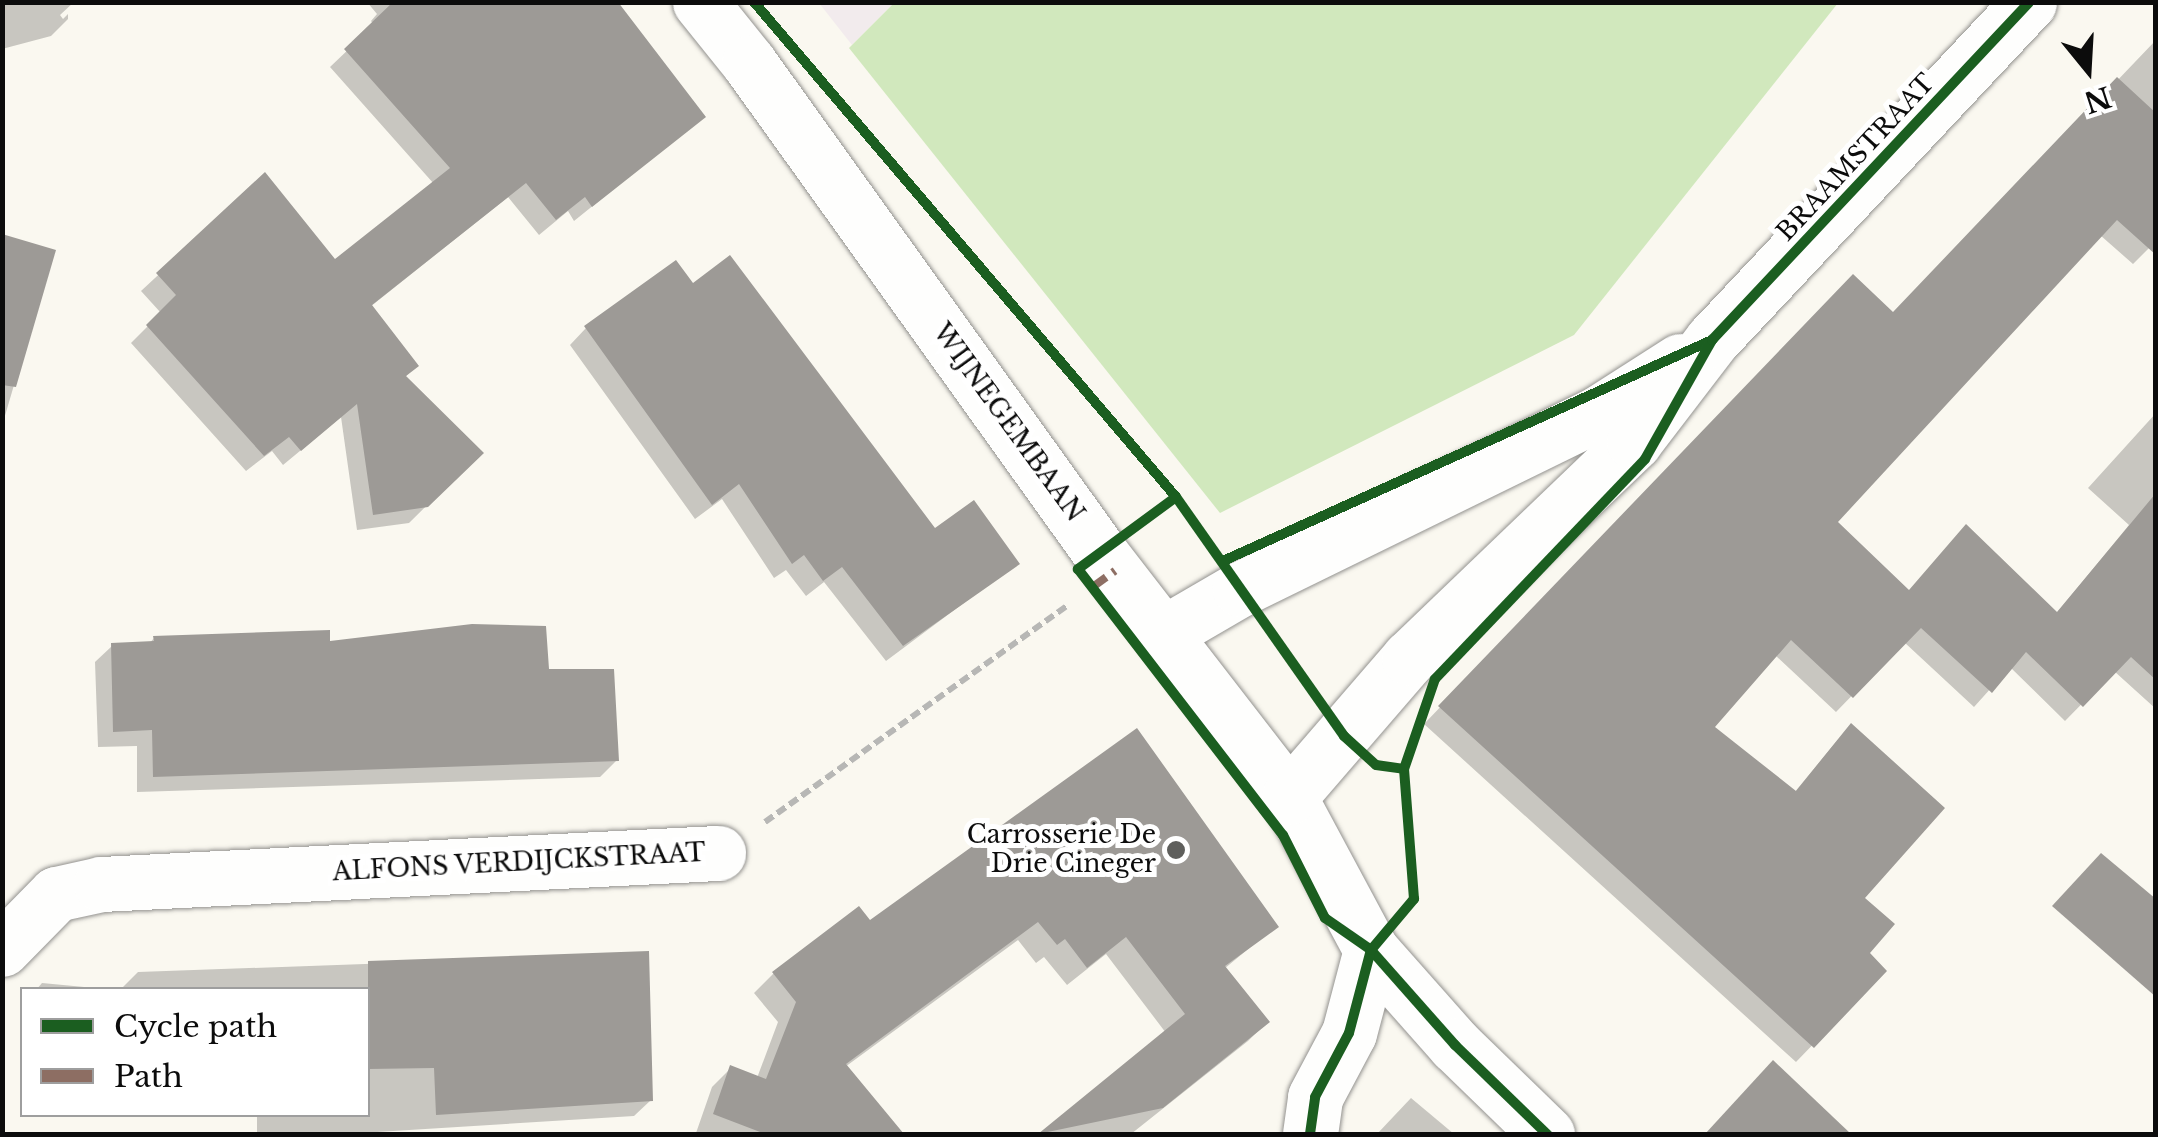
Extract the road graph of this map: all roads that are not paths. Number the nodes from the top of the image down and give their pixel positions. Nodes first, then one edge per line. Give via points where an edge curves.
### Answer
1 (700, 2) edge
2 (2029, 2) edge
3 (1712, 340) junction
4 (1499, 462) junction
5 (1548, 526) junction
6 (1166, 632) junction
7 (1290, 797) junction
8 (718, 853) road end
9 (2, 949) edge
10 (1371, 950) junction
11 (1310, 1134) edge
12 (1547, 1134) edge

1 - 6 street, WIJNEGEMBAAN via 749,63 1098,570
2 - 3 street, BRAAMSTRAAT
3 - 4 street, BRAAMSTRAAT via 1596,414
3 - 5 street, BRAAMSTRAAT via 1634,442
4 - 5 street
4 - 6 street, BRAAMSTRAAT
5 - 7 street, BRAAMSTRAAT via 1409,658
6 - 7 street, WIJNEGEMBAAN
7 - 10 street, WIJNEGEMBAAN
8 - 9 street, ALFONS VERDIJCKSTRAAT via 101,884 56,894
10 - 11 street via 1349,1034 1315,1097
10 - 12 street, WIJNEGEMBAAN

